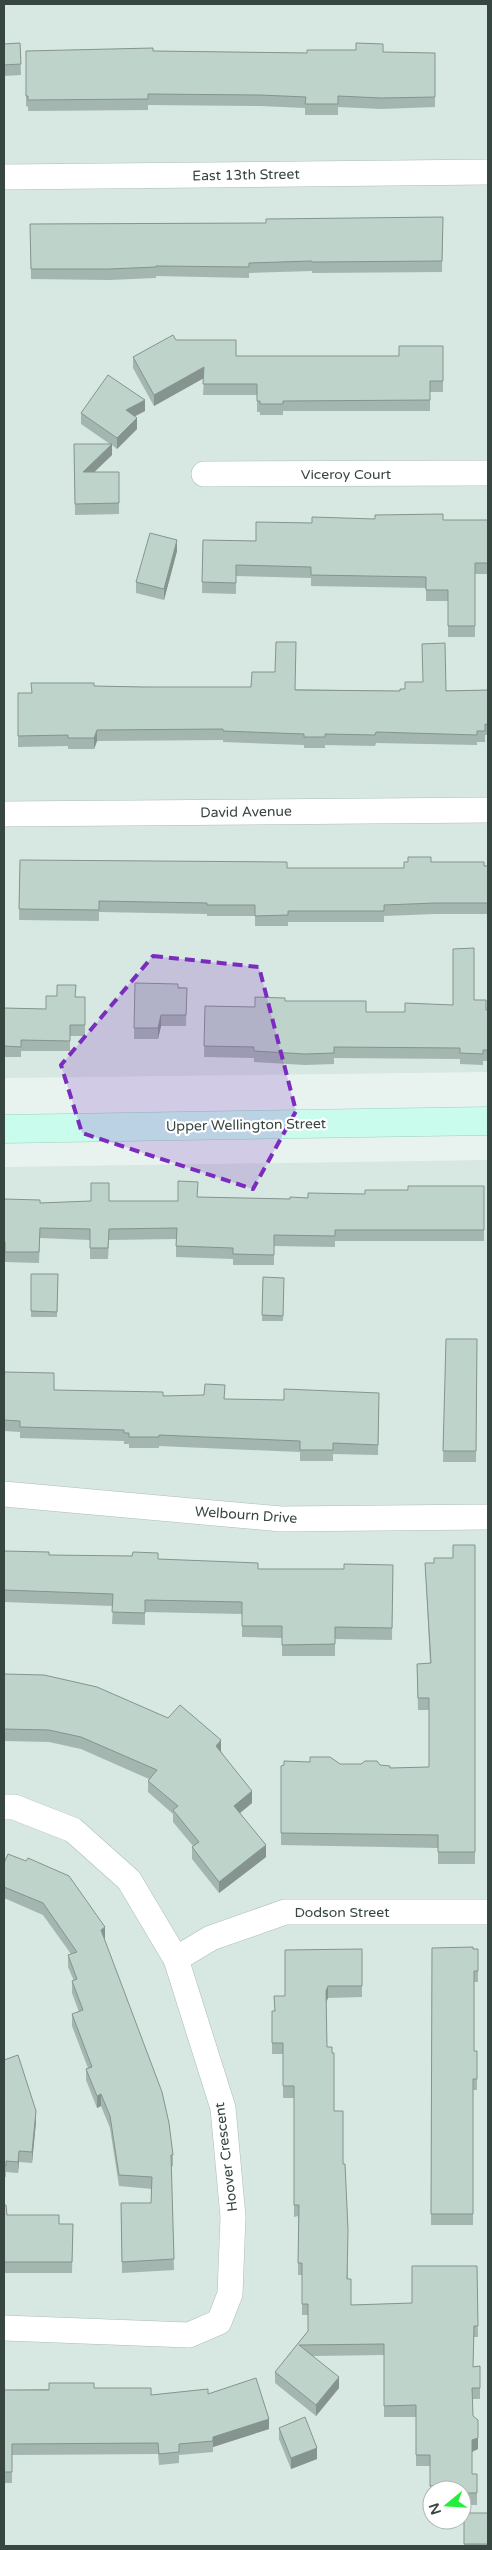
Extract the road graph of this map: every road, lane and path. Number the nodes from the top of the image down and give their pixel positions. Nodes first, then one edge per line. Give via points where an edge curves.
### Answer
1 (488, 172) edge
2 (4, 177) edge
3 (488, 473) edge
4 (204, 474) dead end
5 (488, 810) edge
6 (4, 814) edge
7 (488, 1121) edge
8 (4, 1129) edge
9 (4, 1494) edge
10 (488, 1518) edge
11 (4, 1807) edge
12 (488, 1912) edge
13 (176, 1959) junction
14 (4, 2328) edge

1 - 2 street, East 13th Street
3 - 4 street, Viceroy Court
5 - 6 street, David Avenue
7 - 8 main road, Upper Wellington Street
9 - 10 street, Welbourn Drive via 281,1519
11 - 13 street, Hoover Crescent via 14,1807 73,1830 129,1880
12 - 13 street, Dodson Street via 285,1912 211,1938
13 - 14 street, Hoover Crescent via 224,2108 234,2217 230,2294 219,2322 189,2334

